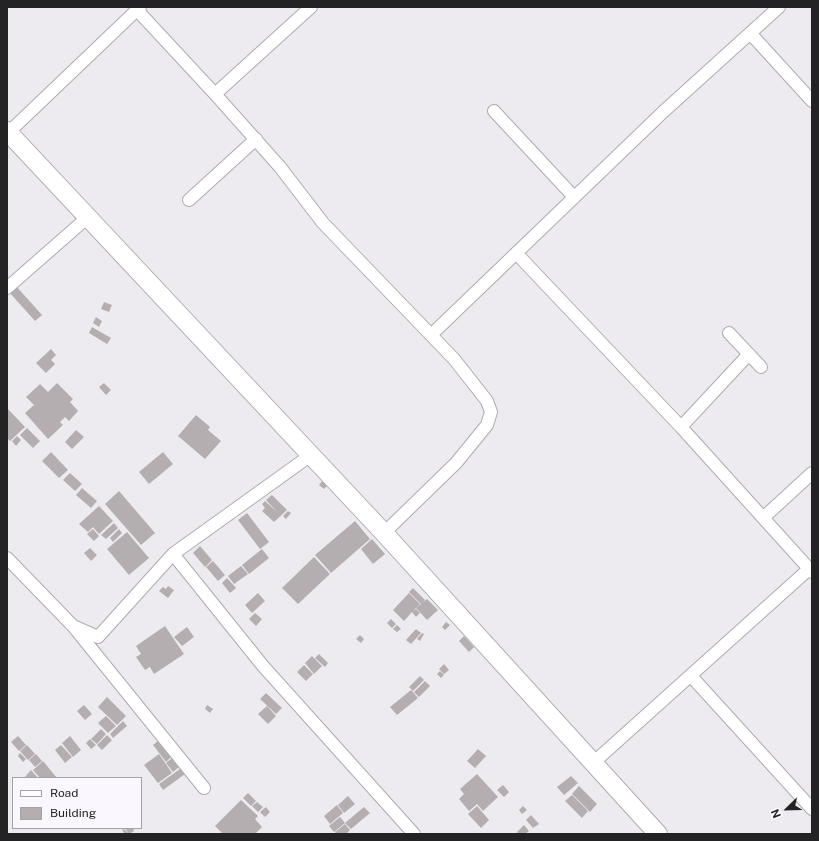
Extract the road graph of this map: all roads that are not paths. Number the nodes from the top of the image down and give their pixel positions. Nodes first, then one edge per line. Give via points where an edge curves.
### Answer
1 (311, 7) edge
2 (779, 7) edge
3 (138, 9) edge
4 (750, 33) junction
5 (215, 94) junction
6 (812, 101) edge
7 (494, 111) dead end
8 (8, 132) edge
9 (256, 139) junction
10 (574, 197) junction
11 (189, 200) dead end
12 (88, 218) junction
13 (516, 253) junction
14 (7, 288) edge
15 (729, 332) dead end
16 (431, 335) junction
17 (749, 354) junction
18 (761, 367) dead end
19 (681, 427) junction
20 (311, 455) junction
21 (812, 473) edge
22 (763, 518) junction
23 (384, 533) junction
24 (173, 554) junction
25 (7, 558) edge
26 (811, 570) edge
27 (72, 626) junction
28 (691, 676) junction
29 (593, 763) junction
30 (204, 788) dead end
31 (812, 809) edge
32 (414, 834) edge
33 (658, 834) edge

1 - 5 street
2 - 4 street
3 - 5 street
3 - 8 street
4 - 6 street
4 - 10 street
5 - 9 street
7 - 10 street
8 - 12 street
9 - 11 street
9 - 16 street via 323,223
10 - 13 street
12 - 14 street
12 - 20 street
13 - 16 street
13 - 19 street
15 - 17 street
16 - 23 street via 487,400 491,412 487,425 456,463
17 - 18 street
17 - 19 street
19 - 22 street
20 - 23 street
20 - 24 street
21 - 22 street
22 - 26 street
23 - 29 street
24 - 27 street via 98,637
24 - 32 street via 263,666
25 - 27 street
26 - 28 street
27 - 30 street
28 - 29 street
28 - 31 street
29 - 33 street

